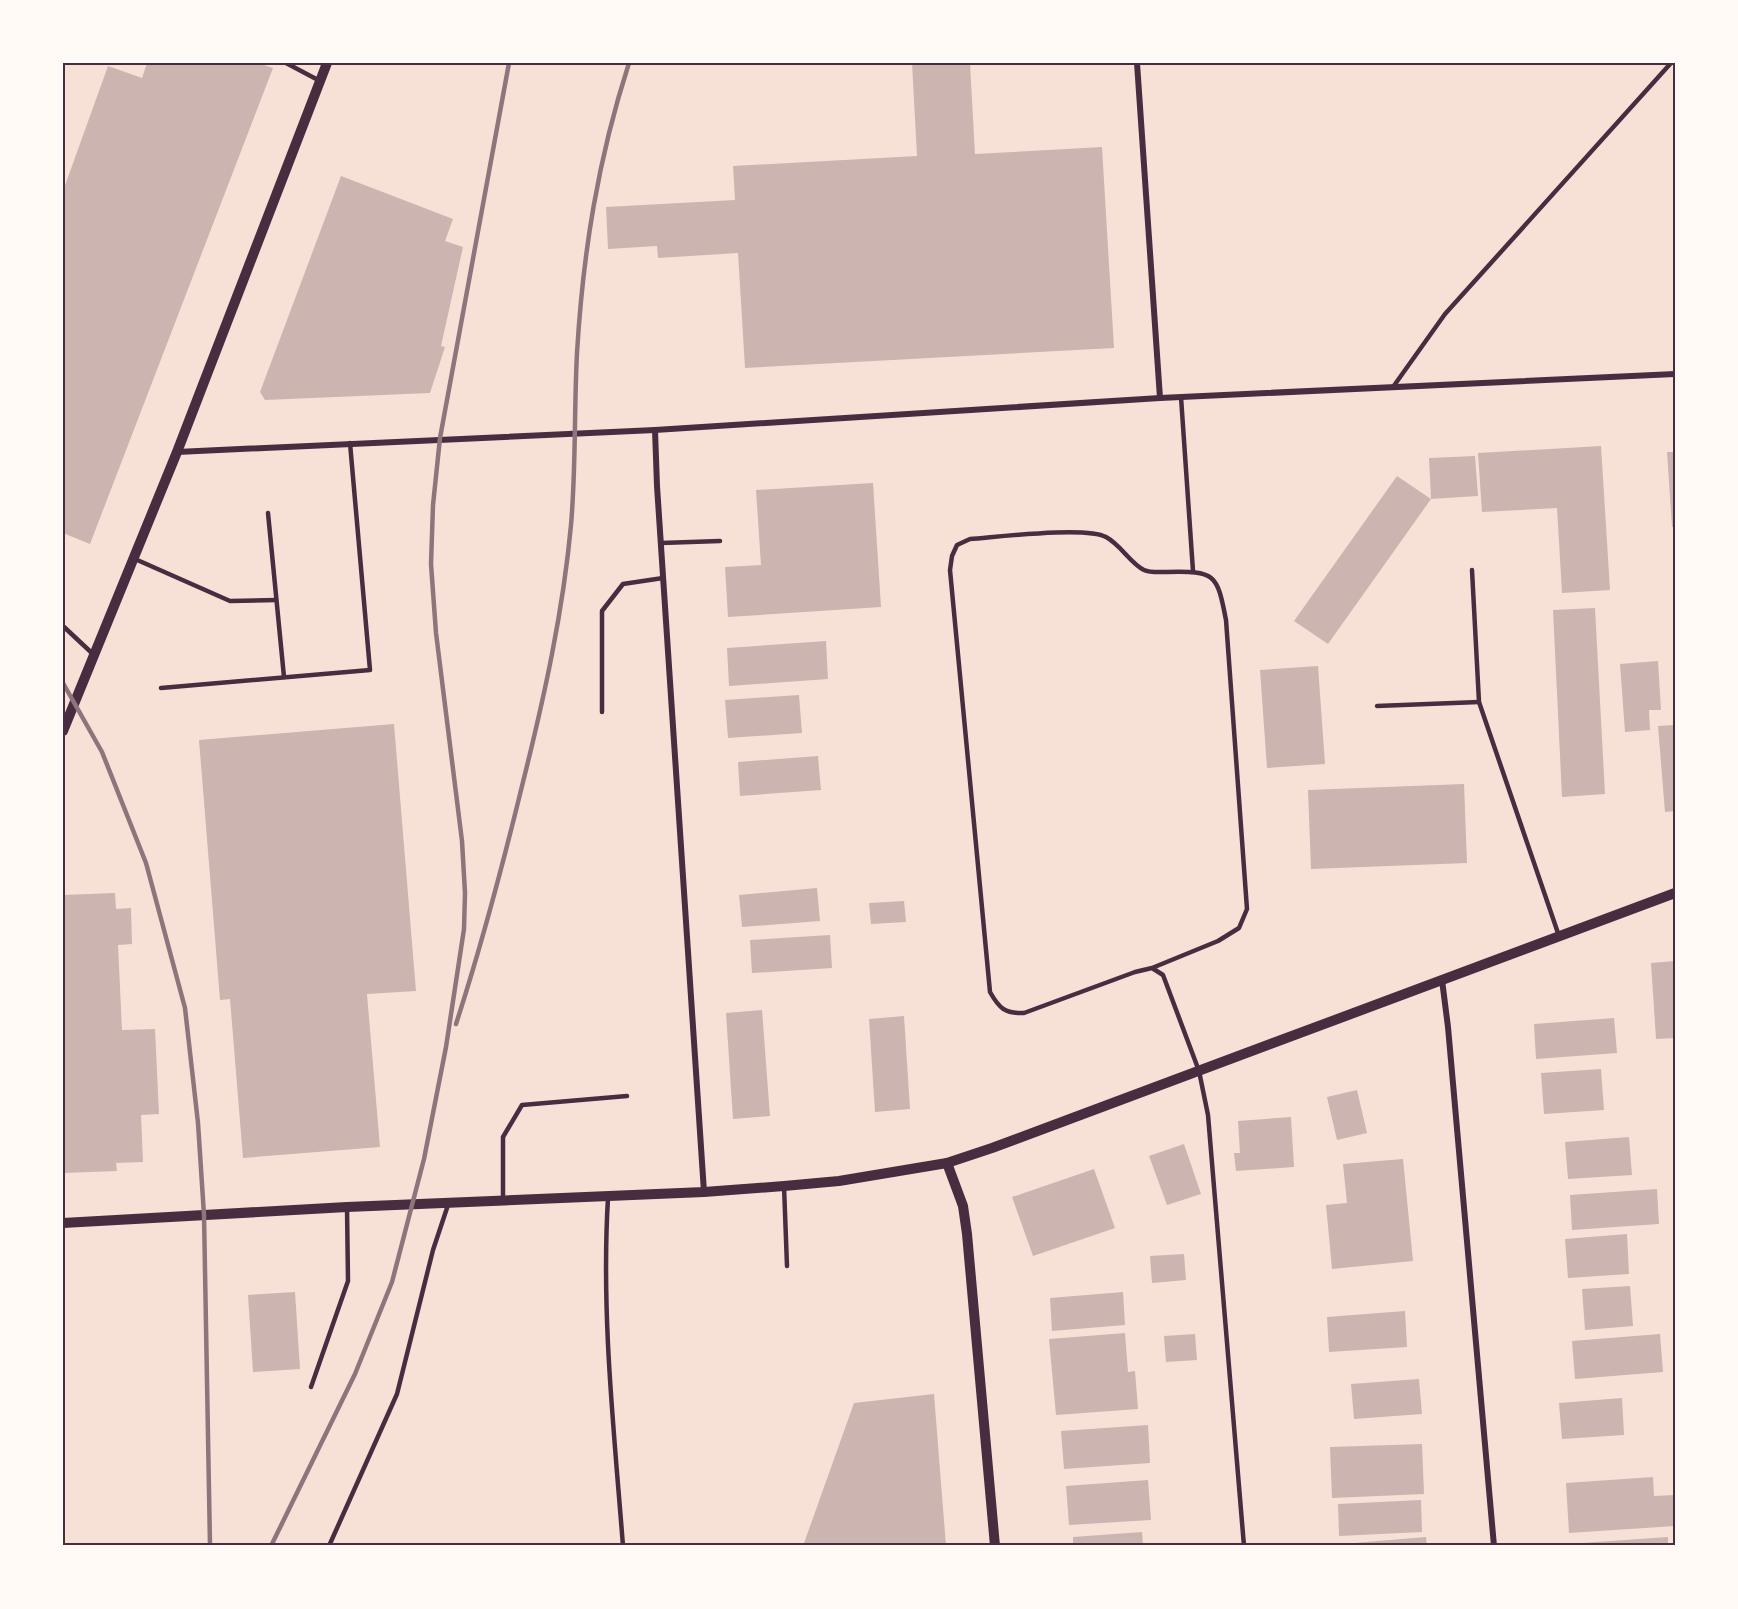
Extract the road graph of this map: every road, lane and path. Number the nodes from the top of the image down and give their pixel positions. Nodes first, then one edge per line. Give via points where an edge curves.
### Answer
1 (286, 63) edge
2 (327, 63) edge
3 (1137, 63) edge
4 (1671, 63) edge
5 (320, 81) junction
6 (1675, 374) edge
7 (1393, 387) junction
8 (1181, 397) junction
9 (1160, 398) junction
10 (656, 430) junction
11 (350, 443) junction
12 (177, 452) junction
13 (268, 513) dead end
14 (720, 541) dead end
15 (661, 543) junction
16 (133, 559) junction
17 (1472, 570) dead end
18 (1193, 571) junction
19 (663, 578) junction
20 (276, 600) junction
21 (63, 626) edge
22 (94, 656) junction
23 (284, 677) junction
24 (161, 688) dead end
25 (1479, 702) junction
26 (1377, 706) dead end
27 (602, 712) dead end
28 (63, 731) edge
29 (1675, 893) edge
30 (1559, 936) junction
31 (1152, 968) junction
32 (1442, 980) junction
33 (1199, 1071) junction
34 (627, 1096) dead end
35 (947, 1163) junction
36 (784, 1186) junction
37 (704, 1192) junction
38 (609, 1195) junction
39 (503, 1200) junction
40 (449, 1202) junction
41 (347, 1207) junction
42 (63, 1223) edge
43 (787, 1266) dead end
44 (311, 1387) dead end
45 (329, 1546) edge
46 (623, 1546) edge
47 (995, 1546) edge
48 (1244, 1546) edge
49 (1494, 1546) edge

1 - 5 lane
2 - 5 street
3 - 9 street
4 - 7 lane via 1445,314
5 - 12 street
6 - 7 street
7 - 8 street
8 - 9 street
8 - 18 lane
9 - 10 street
10 - 11 street
10 - 15 street
11 - 12 street
11 - 23 lane via 370,670
12 - 16 street
13 - 20 lane
14 - 15 lane
15 - 19 street
16 - 20 lane via 230,601
16 - 22 street
17 - 25 lane
18 - 31 lane via 1209,576 1217,584 1226,620 1247,909 1239,928 1218,941
18 - 31 lane via 1145,570 1117,544 1104,536 1084,532 970,539 957,545 950,570 990,992 999,1007 1010,1013 1024,1013
19 - 27 lane via 623,584 602,611
19 - 37 street
20 - 23 lane
21 - 22 lane
22 - 28 street
23 - 24 lane
25 - 26 lane
25 - 30 lane
29 - 30 street
30 - 32 street
31 - 33 lane via 1163,975
32 - 33 street
32 - 49 street
33 - 35 street
33 - 48 lane via 1208,1115
34 - 39 lane via 522,1105 503,1137
35 - 36 street
35 - 47 street via 963,1206 967,1234
36 - 37 street
36 - 43 lane
37 - 38 street
38 - 39 street
38 - 46 lane via 609,1363
39 - 40 street
40 - 41 street
40 - 45 lane via 397,1394
41 - 42 street
41 - 44 lane via 348,1281

